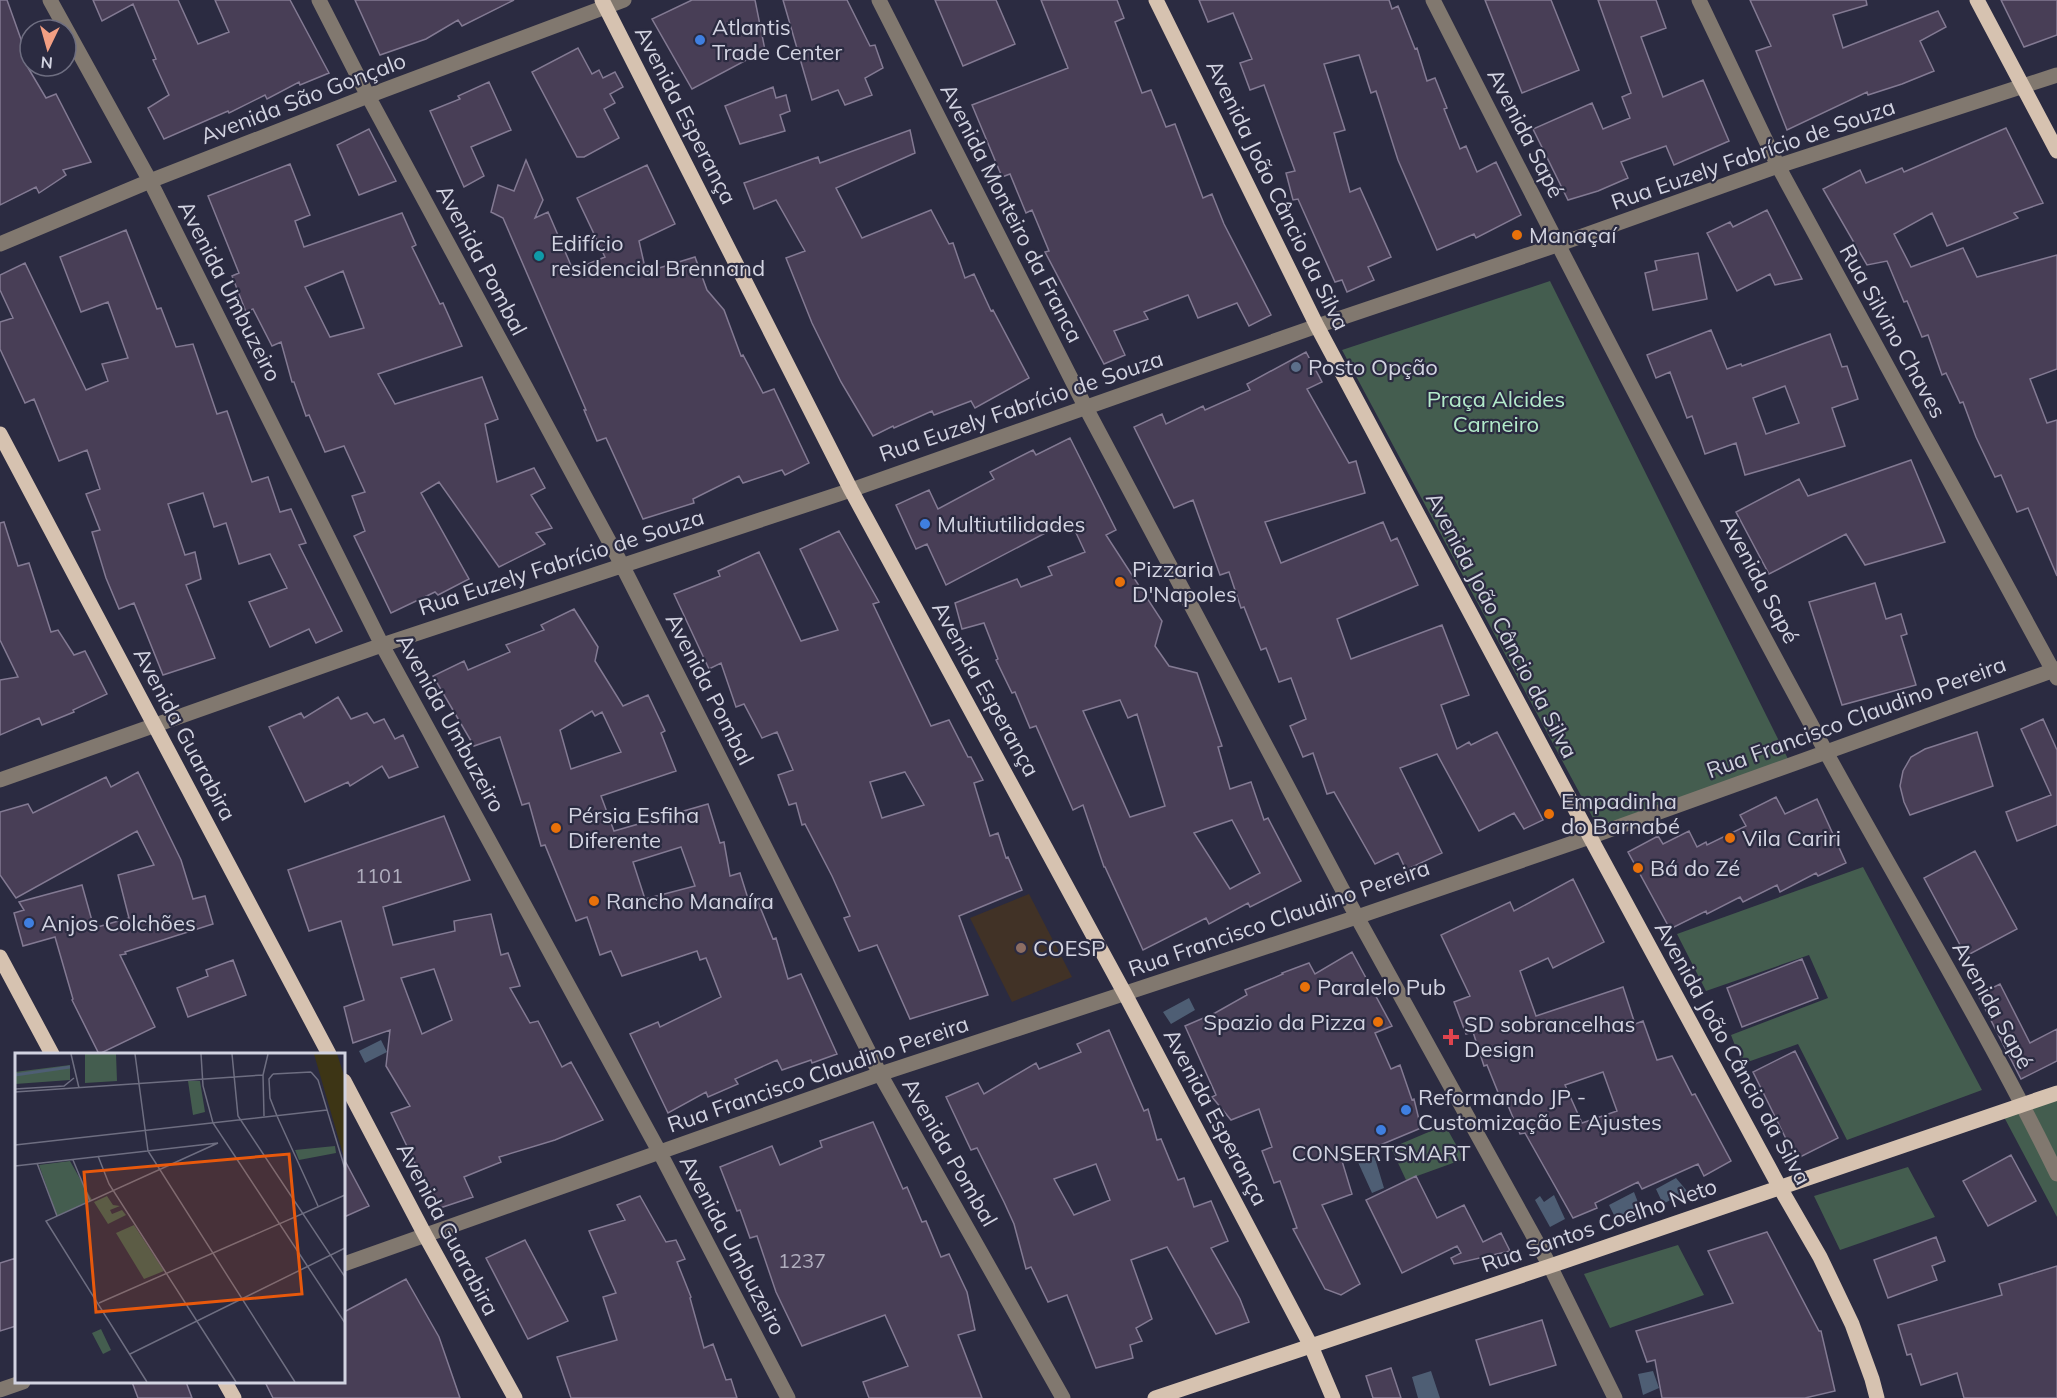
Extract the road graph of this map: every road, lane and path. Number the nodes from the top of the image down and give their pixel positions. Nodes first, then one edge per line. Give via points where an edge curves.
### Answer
1 (50, 0) edge
2 (319, 0) edge
3 (624, 0) edge
4 (879, 0) edge
5 (1156, 0) edge
6 (1433, 0) edge
7 (1699, 0) edge
8 (1977, 0) edge
9 (604, 4) edge
10 (2057, 75) edge
11 (2024, 86) junction
12 (368, 96) junction
13 (2057, 151) edge
14 (1778, 166) junction
15 (150, 182) junction
16 (0, 244) edge
17 (1557, 245) junction
18 (1317, 326) junction
19 (1086, 408) junction
20 (0, 434) edge
21 (851, 490) junction
22 (622, 565) junction
23 (382, 645) junction
24 (2056, 672) edge
25 (156, 726) junction
26 (1826, 752) junction
27 (0, 780) edge
28 (1590, 837) junction
29 (1357, 917) junction
30 (0, 957) edge
31 (1125, 994) junction
32 (51, 1053) edge
33 (328, 1053) edge
34 (880, 1074) junction
35 (345, 1083) edge
36 (2057, 1093) edge
37 (2023, 1105) junction
38 (660, 1153) junction
39 (2057, 1174) edge
40 (1779, 1186) junction
41 (425, 1235) junction
42 (345, 1264) edge
43 (1550, 1266) junction
44 (1311, 1346) junction
45 (20, 1383) edge
46 (226, 1383) edge
47 (0, 1390) edge
48 (234, 1398) edge
49 (515, 1398) edge
50 (788, 1398) edge
51 (1063, 1398) edge
52 (1155, 1398) edge
53 (1333, 1398) edge
54 (1615, 1398) edge
55 (1877, 1398) edge

1 - 15 street, Avenida Umbuzeiro
2 - 12 street, Avenida Pombal
3 - 9 street, Avenida São Gonçalo
4 - 19 street, Avenida Monteiro da Franca
5 - 18 main road, Avenida João Câncio da Silva
6 - 17 street, Avenida Sapé
7 - 14 street, Rua Silvino Chaves
8 - 11 main road
9 - 12 street, Avenida São Gonçalo
9 - 21 main road, Avenida Esperança
10 - 11 street, Rua Euzely Fabrício de Souza
11 - 13 main road
11 - 14 street, Rua Euzely Fabrício de Souza
12 - 15 street, Avenida São Gonçalo
12 - 22 street, Avenida Pombal
14 - 17 street, Rua Euzely Fabrício de Souza
14 - 24 street, Rua Silvino Chaves
15 - 16 street, Avenida São Gonçalo
15 - 23 street, Avenida Umbuzeiro
17 - 18 street, Rua Euzely Fabrício de Souza
17 - 26 street, Avenida Sapé
18 - 19 street, Rua Euzely Fabrício de Souza
18 - 28 main road, Avenida João Câncio da Silva
19 - 21 street, Rua Euzely Fabrício de Souza
19 - 29 street, Avenida Monteiro da Franca
20 - 25 main road, Avenida Guarabira
21 - 22 street, Rua Euzely Fabrício de Souza
21 - 31 main road, Avenida Esperança
22 - 23 street, Rua Euzely Fabrício de Souza
22 - 34 street, Avenida Pombal
23 - 25 street, Rua Euzely Fabrício de Souza
23 - 38 street, Avenida Umbuzeiro
24 - 26 street, Rua Francisco Claudino Pereira
25 - 27 street, Rua Euzely Fabrício de Souza
25 - 33 main road, Avenida Guarabira
26 - 28 street, Rua Francisco Claudino Pereira
26 - 37 street, Avenida Sapé
28 - 29 street, Rua Francisco Claudino Pereira
28 - 40 main road, Avenida João Câncio da Silva
29 - 31 street, Rua Francisco Claudino Pereira
29 - 43 street, Avenida Monteiro da Franca
30 - 32 main road
31 - 34 street, Rua Francisco Claudino Pereira
31 - 44 main road, Avenida Esperança
34 - 38 street, Rua Francisco Claudino Pereira
34 - 51 street, Avenida Pombal
35 - 41 main road, Avenida Guarabira
36 - 37 main road, Rua Santos Coelho Neto
37 - 39 street, Avenida Sapé
37 - 40 main road, Rua Santos Coelho Neto
38 - 41 street, Rua Francisco Claudino Pereira
38 - 50 street, Avenida Umbuzeiro
40 - 43 main road, Rua Santos Coelho Neto
40 - 55 main road, Avenida João Câncio da Silva via 1820,1257 1852,1324
41 - 42 street, Rua Francisco Claudino Pereira
41 - 49 main road, Avenida Guarabira
43 - 44 main road, Rua Santos Coelho Neto
43 - 54 street, Avenida Monteiro da Franca
44 - 52 main road, Rua Santos Coelho Neto
44 - 53 main road, Avenida Esperança
45 - 47 street
46 - 48 main road

